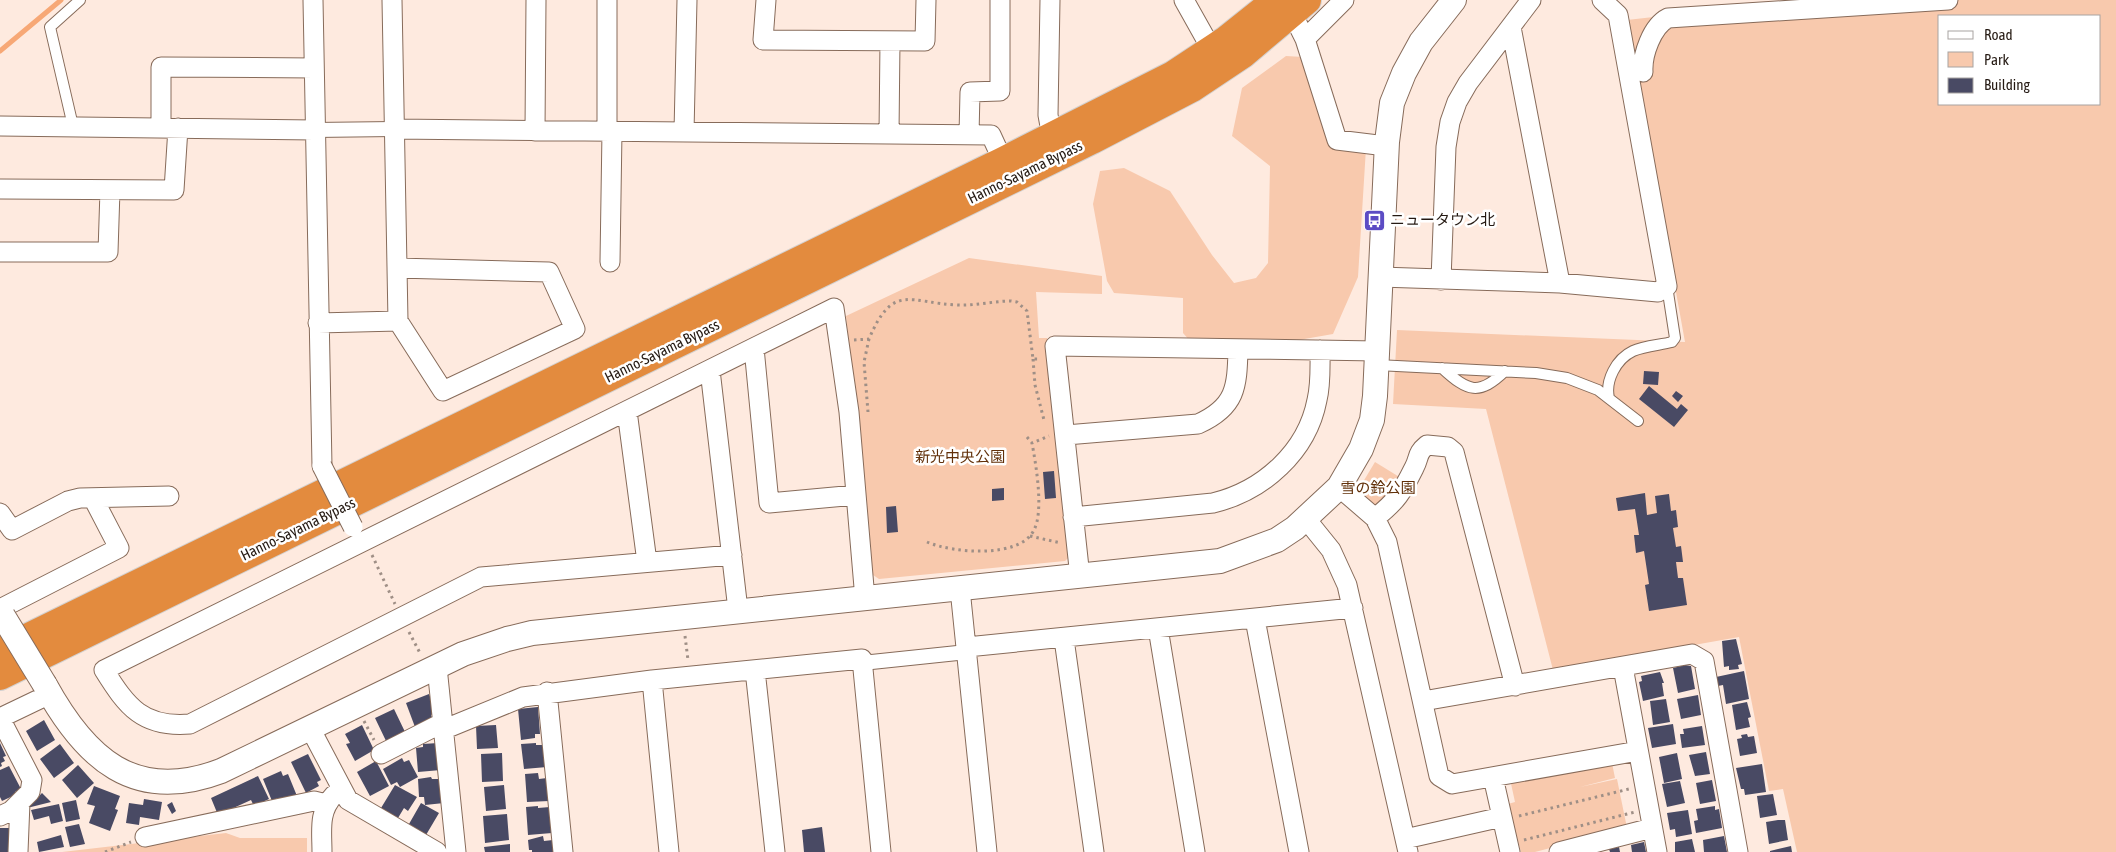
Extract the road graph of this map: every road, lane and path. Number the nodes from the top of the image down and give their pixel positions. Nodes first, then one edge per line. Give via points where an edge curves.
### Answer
1 (80, 0) edge
2 (313, 0) edge
3 (392, 0) edge
4 (536, 0) edge
5 (607, 0) edge
6 (686, 0) edge
7 (766, 0) edge
8 (926, 0) edge
9 (1000, 0) edge
10 (1050, 0) edge
11 (1184, 0) edge
12 (1344, 0) edge
13 (1454, 0) edge
14 (1531, 0) edge
15 (1602, 0) edge
16 (1948, 0) edge
17 (1292, 4) edge
18 (1511, 27) junction
19 (1305, 39) junction
20 (890, 41) junction
21 (1212, 50) junction
22 (314, 68) junction
23 (1642, 72) dead end
24 (0, 126) edge
25 (73, 126) junction
26 (169, 128) junction
27 (314, 130) junction
28 (394, 130) junction
29 (535, 131) junction
30 (609, 131) junction
31 (684, 132) junction
32 (888, 134) junction
33 (969, 135) junction
34 (1052, 137) junction
35 (1386, 146) junction
36 (1003, 161) junction
37 (0, 189) edge
38 (110, 190) junction
39 (0, 252) edge
40 (610, 262) dead end
41 (397, 268) junction
42 (1380, 277) junction
43 (1441, 280) junction
44 (1560, 283) junction
45 (1666, 286) junction
46 (398, 321) junction
47 (318, 322) junction
48 (868, 339) junction
49 (839, 342) junction
50 (754, 348) junction
51 (1238, 350) junction
52 (1320, 350) junction
53 (1057, 358) junction
54 (1377, 358) junction
55 (1442, 368) junction
56 (710, 370) junction
57 (1505, 371) junction
58 (1609, 398) junction
59 (627, 411) junction
60 (868, 417) dead end
61 (1638, 421) dead end
62 (1058, 435) junction
63 (1027, 437) dead end
64 (1032, 443) junction
65 (1339, 487) junction
66 (856, 495) junction
67 (169, 496) dead end
68 (93, 498) junction
69 (0, 513) edge
70 (1073, 517) junction
71 (1375, 518) junction
72 (1306, 519) junction
73 (359, 534) junction
74 (1030, 536) junction
75 (927, 542) dead end
76 (1076, 544) junction
77 (732, 555) junction
78 (647, 562) junction
79 (1080, 577) junction
80 (960, 588) junction
81 (865, 599) junction
82 (1352, 608) junction
83 (738, 610) junction
84 (1, 612) edge
85 (683, 615) junction
86 (1255, 618) junction
87 (1158, 628) junction
88 (1064, 639) junction
89 (967, 650) junction
90 (0, 652) edge
91 (862, 663) junction
92 (437, 667) junction
93 (1623, 667) junction
94 (755, 670) junction
95 (0, 676) edge
96 (689, 677) junction
97 (652, 680) junction
98 (1515, 686) junction
99 (47, 689) junction
100 (547, 692) junction
101 (1423, 701) junction
102 (363, 717) dead end
103 (0, 718) edge
104 (445, 726) junction
105 (310, 728) junction
106 (1638, 751) junction
107 (382, 754) joint
108 (1493, 777) junction
109 (1644, 786) junction
110 (341, 787) junction
111 (20, 802) junction
112 (326, 804) junction
113 (1649, 808) junction
114 (0, 816) edge
115 (1509, 817) junction
116 (1652, 828) junction
117 (1519, 833) dead end
118 (146, 836) joint
119 (1406, 846) edge
120 (18, 852) edge
121 (105, 852) edge
122 (322, 852) edge
123 (437, 852) edge
124 (456, 852) edge
125 (564, 852) edge
126 (669, 852) edge
127 (775, 852) edge
128 (881, 852) edge
129 (987, 852) edge
130 (1094, 852) edge
131 (1195, 852) edge
132 (1299, 852) edge
133 (1510, 852) edge
134 (1559, 852) edge
135 (1657, 852) edge
136 (1738, 852) edge

1 - 25 lane via 50,27
2 - 22 street
3 - 28 street
4 - 29 street
5 - 30 street
6 - 31 street
7 - 20 street via 763,40
8 - 20 street via 925,41
9 - 33 street via 1000,91 970,92
10 - 34 street via 1048,115
11 - 21 street
12 - 19 street
13 - 35 street via 1421,42 1404,73 1392,103
14 - 18 street
15 - 45 street via 1618,15
16 - 23 street via 1668,18 1656,28
17 - 19 street
17 - 21 highway, Hanno-Sayama Bypass
17 - 95 highway, Hanno-Sayama Bypass via 1244,54 1192,88
18 - 43 street via 1468,83 1450,122 1446,147
18 - 44 street
19 - 35 street via 1337,140
20 - 32 street
21 - 34 highway, Hanno-Sayama Bypass via 1174,76
22 - 26 street via 161,67
22 - 27 street
24 - 25 street
25 - 26 street
26 - 27 street
26 - 38 street via 174,190
27 - 28 street
27 - 47 street
28 - 29 street
28 - 41 street
29 - 30 street
30 - 31 street
30 - 40 street
31 - 32 street
32 - 33 street
33 - 36 street via 991,135
34 - 36 highway, Hanno-Sayama Bypass
35 - 42 street
36 - 90 highway, Hanno-Sayama Bypass
37 - 38 street
38 - 39 street via 108,252
41 - 46 street
41 - 46 street via 549,272 575,329 443,391
42 - 43 street
42 - 54 street
43 - 44 street
44 - 45 street via 1658,292
45 - 58 lane via 1675,338 1672,342 1632,351 1624,358 1608,380
46 - 47 street
47 - 73 street, bridge via 322,466
48 - 49 path
48 - 53 path via 886,309 905,298 960,305 1011,301 1027,311 1033,359
48 - 60 path via 864,362
49 - 50 street via 834,308
49 - 66 street
50 - 56 street
50 - 66 street via 769,503
51 - 52 street
51 - 53 street via 1055,346
51 - 62 street via 1236,387 1230,400 1212,418 1198,424
52 - 54 street
52 - 70 street via 1318,399 1311,421 1281,467 1253,488 1234,498 1213,503
53 - 62 street
54 - 55 lane
54 - 65 street via 1372,420 1362,449
55 - 57 lane
55 - 57 lane via 1464,385 1482,389
56 - 59 street
56 - 77 street
57 - 58 lane via 1567,378
58 - 61 lane
59 - 73 street
59 - 78 street
62 - 64 path
62 - 70 street
63 - 64 path
64 - 74 path via 1039,518
65 - 71 street
65 - 72 street
66 - 81 street
67 - 68 street
68 - 69 street via 68,501 12,530
68 - 84 street via 119,548
70 - 76 street
71 - 98 street via 1395,502 1416,465 1418,452 1427,445 1448,447 1454,452
71 - 101 street via 1387,542
72 - 79 street via 1277,540 1220,561
72 - 82 street via 1338,562
73 - 78 street via 104,670 121,698 145,718 173,725 190,724 481,578
74 - 75 path via 1017,543 974,552 941,548
74 - 76 path
76 - 79 street
77 - 78 street
77 - 83 street
79 - 80 street
80 - 81 street
80 - 89 street
81 - 83 street
82 - 86 street
82 - 119 street
83 - 85 street
84 - 99 street, bridge
85 - 92 street via 532,633 484,646
85 - 96 path
86 - 87 street
86 - 132 street
87 - 88 street
87 - 131 street
88 - 89 street
88 - 130 street
89 - 91 street
89 - 129 street
91 - 94 street via 862,660
91 - 128 street
92 - 104 street
92 - 105 street
93 - 98 street
93 - 106 street
93 - 136 street via 1692,654 1704,661
94 - 96 street
94 - 127 street
96 - 97 street
97 - 100 street
97 - 126 street
98 - 101 street
99 - 103 street
99 - 105 street via 93,753 118,770 152,780 180,782 204,778
100 - 104 street via 523,696
100 - 125 street
101 - 108 street via 1439,776 1452,784
102 - 107 path
103 - 111 street via 32,780 30,792
104 - 107 street
104 - 124 street
105 - 110 street
106 - 108 street
106 - 109 street
108 - 115 street
109 - 113 street
109 - 115 path
110 - 112 street
110 - 123 street via 348,800
111 - 114 street
111 - 120 street
112 - 118 street via 314,801
112 - 122 street via 322,816
113 - 116 street
113 - 117 path via 1521,841
115 - 119 street
115 - 133 street
116 - 134 street
116 - 135 street
118 - 121 path

